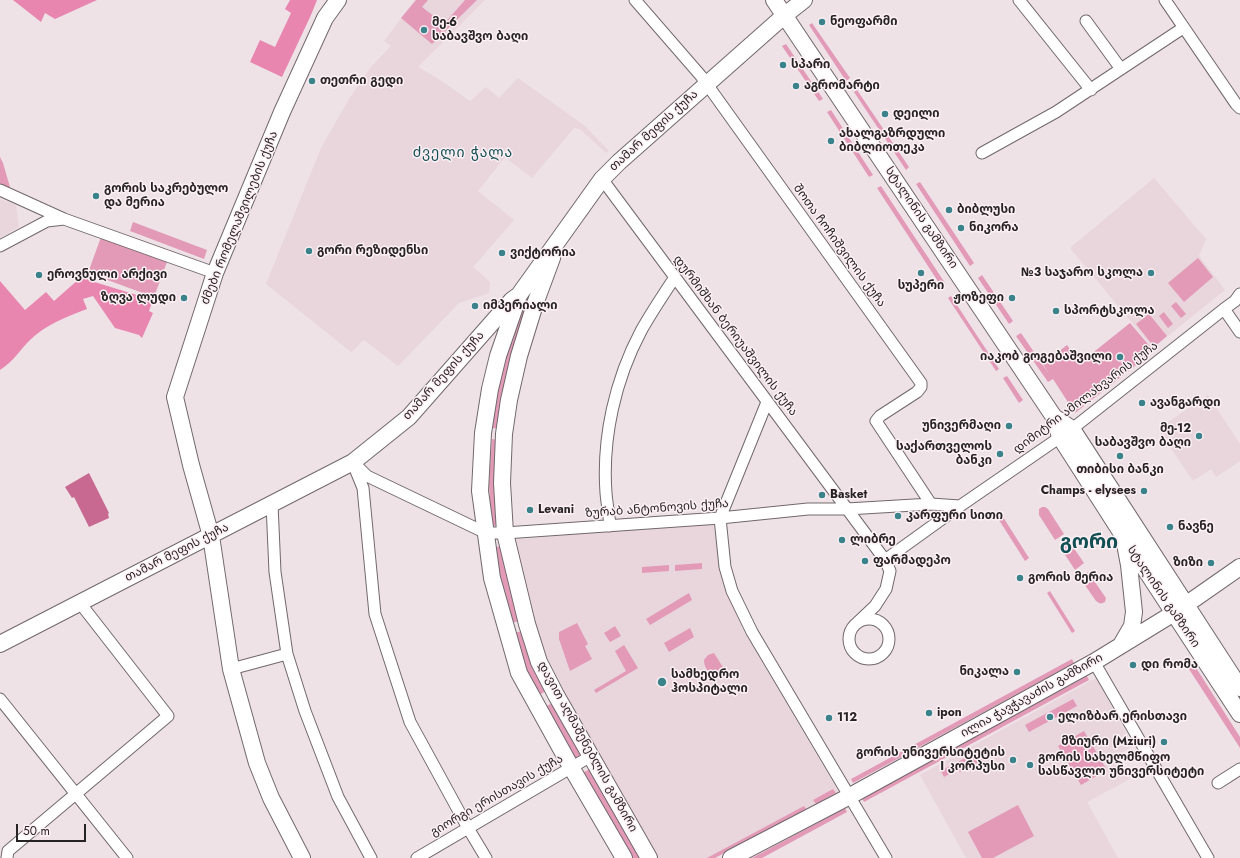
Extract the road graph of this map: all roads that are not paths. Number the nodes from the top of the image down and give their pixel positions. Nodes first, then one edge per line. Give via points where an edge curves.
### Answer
1 (338, 0) edge
2 (636, 0) edge
3 (774, 0) edge
4 (804, 0) edge
5 (1019, 0) edge
6 (1165, 0) edge
7 (785, 15) junction
8 (1086, 21) dead end
9 (1183, 28) junction
10 (1121, 69) junction
11 (706, 85) junction
12 (1091, 90) junction
13 (1239, 104) edge
14 (982, 152) dead end
15 (602, 179) junction
16 (0, 190) edge
17 (35, 205) junction
18 (64, 219) junction
19 (40, 224) junction
20 (560, 238) junction
21 (0, 246) edge
22 (215, 273) junction
23 (674, 277) junction
24 (1240, 294) edge
25 (519, 295) junction
26 (535, 304) junction
27 (1224, 309) junction
28 (1240, 332) edge
29 (476, 342) junction
30 (498, 356) junction
31 (767, 402) junction
32 (483, 433) junction
33 (1066, 433) junction
34 (504, 434) junction
35 (353, 462) junction
36 (272, 504) junction
37 (931, 504) junction
38 (960, 506) junction
39 (847, 509) junction
40 (720, 518) junction
41 (610, 526) junction
42 (486, 533) junction
43 (505, 533) junction
44 (211, 536) junction
45 (1124, 537) junction
46 (885, 560) junction
47 (1240, 567) edge
48 (80, 603) junction
49 (875, 606) junction
50 (1180, 609) junction
51 (878, 620) junction
52 (858, 622) junction
53 (527, 624) junction
54 (506, 630) junction
55 (0, 644) edge
56 (1119, 648) junction
57 (287, 654) junction
58 (1094, 662) junction
59 (231, 669) junction
60 (1240, 688) edge
61 (556, 694) junction
62 (0, 699) edge
63 (536, 705) junction
64 (1240, 714) edge
65 (591, 756) junction
66 (571, 767) junction
67 (1240, 769) edge
68 (1218, 783) dead end
69 (75, 794) junction
70 (850, 796) junction
71 (468, 828) junction
72 (7, 858) edge
73 (127, 858) edge
74 (302, 858) edge
75 (371, 858) edge
76 (417, 858) edge
77 (486, 858) edge
78 (624, 858) edge
79 (649, 858) edge
80 (731, 858) edge
81 (886, 858) edge
82 (1208, 858) edge

1 - 22 street, ძმები რომელაშვილების ქუჩა via 325,18 287,100
2 - 11 street, შოთა ჩოჩიშვილის ქუჩა
3 - 7 street, სტალინის გამზირი
4 - 7 street, თამარ მეფის ქუჩა
5 - 12 street
6 - 9 street
7 - 11 street, თამარ მეფის ქუჩა
7 - 33 street, სტალინის გამზირი
8 - 10 street
9 - 10 street
9 - 13 street
10 - 12 street
11 - 15 street, თამარ მეფის ქუჩა
11 - 37 street, შოთა ჩოჩიშვილის ქუჩა via 921,383 917,392 876,420
12 - 14 street
15 - 20 street, თამარ მეფის ქუჩა
15 - 23 street, დურმიშხან ბერიუაშვილის ქუჩა
16 - 17 street
17 - 18 street
17 - 19 street via 42,218
18 - 19 street
18 - 22 street
19 - 21 street
20 - 25 street, თამარ მეფის ქუჩა
20 - 26 street, დავით აღმაშენებლის გამზირი
22 - 44 street, ძმები რომელაშვილების ქუჩა via 175,397
23 - 31 street, დურმიშხან ბერიუაშვილის ქუჩა
23 - 41 street via 640,332 626,362 616,393 606,459
24 - 27 street, დიმიტრი ამილახვარის ქუჩა
25 - 26 street via 526,295 533,299
25 - 29 street, თამარ მეფის ქუჩა
25 - 30 street, დავით აღმაშენებლის გამზირი
26 - 34 street, დავით აღმაშენებლის გამზირი via 519,356
27 - 28 street
27 - 33 street, დიმიტრი ამილახვარის ქუჩა
29 - 30 street via 492,348
29 - 35 street, თამარ მეფის ქუჩა via 409,417
30 - 32 street, დავით აღმაშენებლის გამზირი
31 - 39 street, დურმიშხან ბერიუაშვილის ქუჩა
31 - 40 street
32 - 34 street
32 - 42 street, დავით აღმაშენებლის გამზირი via 480,490
33 - 38 street, დიმიტრი ამილახვარის ქუჩა
33 - 45 street, სტალინის გამზირი
33 - 50 street, სტალინის გამზირი
34 - 43 street, დავით აღმაშენებლის გამზირი via 502,483
35 - 36 street, თამარ მეფის ქუჩა
35 - 42 street, ზურაბ ანტონოვის ქუჩა via 367,476
35 - 71 street via 363,488 375,614 410,722
36 - 44 street, თამარ მეფის ქუჩა
36 - 57 street via 275,572
37 - 38 street, ზურაბ ანტონოვის ქუჩა
37 - 39 street, ზურაბ ანტონოვის ქუჩა
38 - 46 street, დიმიტრი ამილახვარის ქუჩა
39 - 40 street, ზურაბ ანტონოვის ქუჩა
39 - 46 street
40 - 41 street, ზურაბ ანტონოვის ქუჩა
40 - 70 street via 725,567 732,591 752,632
41 - 43 street, ზურაბ ანტონოვის ქუჩა
42 - 43 street, ზურაბ ანტონოვის ქუჩა
42 - 54 street, დავით აღმაშენებლის გამზირი via 492,578
43 - 53 street, დავით აღმაშენებლის გამზირი
44 - 48 street, თამარ მეფის ქუჩა
44 - 59 street, ძმები რომელაშვილების ქუჩა
45 - 50 street, სტალინის გამზირი
45 - 56 street via 1134,612 1132,626
46 - 49 street via 890,576
47 - 50 street, ილია ჭავჭავაძის გამზირი
48 - 55 street, თამარ მეფის ქუჩა
48 - 69 street via 168,716
49 - 51 street
49 - 52 street
50 - 56 street, ილია ჭავჭავაძის გამზირი
50 - 60 street, სტალინის გამზირი
50 - 64 street, სტალინის გამზირი
51 - 52 street via 871,618
51 - 52 street via 888,629 890,642 883,654 871,659 858,656 850,646 850,632
53 - 54 street
53 - 61 street, დავით აღმაშენებლის გამზირი via 539,662
54 - 63 street, დავით აღმაშენებლის გამზირი via 519,673
56 - 58 street, ილია ჭავჭავაძის გამზირი
57 - 59 street
57 - 75 street via 338,797
58 - 70 street, ილია ჭავჭავაძის გამზირი
58 - 82 street
59 - 74 street, ძმები რომელაშვილების ქუჩა via 257,763 271,798
61 - 63 street
61 - 65 street, დავით აღმაშენებლის გამზირი
62 - 69 street
63 - 66 street, დავით აღმაშენებლის გამზირი
65 - 66 street, გიორგი ერისთავის ქუჩა
65 - 79 street, დავით აღმაშენებლის გამზირი
66 - 71 street, გიორგი ერისთავის ქუჩა
66 - 78 street, დავით აღმაშენებლის გამზირი
67 - 68 street
69 - 72 street via 8,851
69 - 73 street
70 - 80 street, ილია ჭავჭავაძის გამზირი
70 - 81 street
71 - 76 street, გიორგი ერისთავის ქუჩა
71 - 77 street

